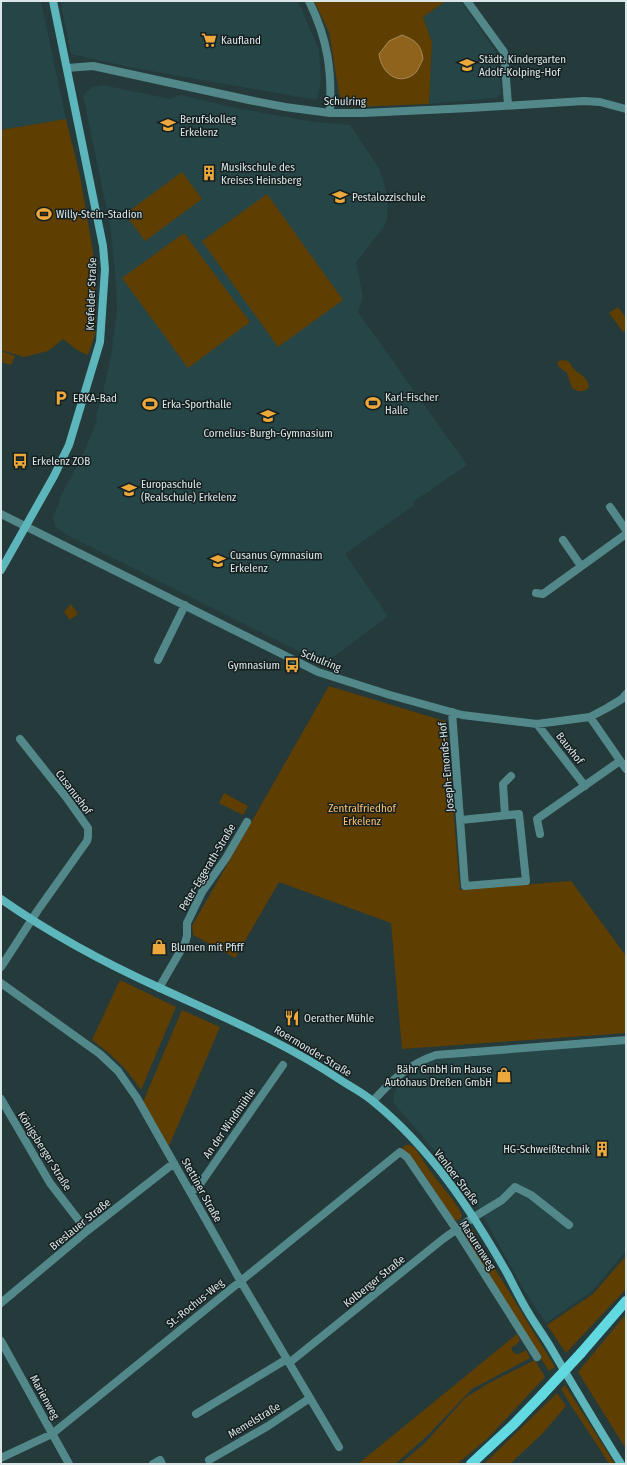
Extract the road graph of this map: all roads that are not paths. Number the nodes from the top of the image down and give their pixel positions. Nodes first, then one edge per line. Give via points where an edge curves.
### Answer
1 (53, 1) edge
2 (309, 1) edge
3 (467, 1) edge
4 (67, 68) junction
5 (508, 105) junction
6 (626, 109) edge
7 (330, 113) junction
8 (610, 507) dead end
9 (1, 514) edge
10 (25, 527) junction
11 (626, 530) edge
12 (626, 534) edge
13 (563, 540) dead end
14 (581, 566) junction
15 (1, 570) edge
16 (536, 593) dead end
17 (185, 605) junction
18 (158, 660) dead end
19 (626, 694) edge
20 (452, 712) junction
21 (590, 717) junction
22 (538, 724) junction
23 (20, 739) dead end
24 (620, 761) junction
25 (626, 769) edge
26 (511, 776) dead end
27 (585, 786) junction
28 (505, 816) junction
29 (461, 820) junction
30 (247, 822) dead end
31 (540, 834) dead end
32 (1, 899) edge
33 (32, 920) junction
34 (2, 964) edge
35 (1, 983) edge
36 (159, 988) junction
37 (626, 1040) edge
38 (283, 1065) dead end
39 (1, 1100) edge
40 (373, 1101) junction
41 (396, 1156) joint
42 (174, 1163) junction
43 (190, 1192) junction
44 (474, 1217) junction
45 (569, 1225) dead end
46 (456, 1229) junction
47 (87, 1231) junction
48 (240, 1280) junction
49 (626, 1301) edge
50 (1, 1303) edge
51 (1, 1341) edge
52 (537, 1357) dead end
53 (288, 1361) junction
54 (310, 1398) junction
55 (196, 1414) dead end
56 (52, 1434) junction
57 (339, 1447) dead end
58 (1, 1458) edge
59 (209, 1460) dead end
60 (69, 1464) edge
61 (153, 1464) edge
62 (162, 1464) edge
63 (471, 1464) edge
64 (620, 1464) edge

1 - 4 main road, Krefelder Straße
2 - 7 street via 323,36 329,60 332,87
3 - 5 street via 504,52
4 - 7 street, Schulring via 93,66 249,100
4 - 10 main road, Krefelder Straße via 103,246 105,269 100,342 69,445
5 - 6 street, Schulring via 584,100
5 - 7 street, Schulring
8 - 11 street
9 - 10 street, Schulring
10 - 15 main road, Krefelder Straße
10 - 17 street, Schulring
12 - 14 street
13 - 14 street
14 - 16 street via 543,594
17 - 18 street
17 - 20 street, Schulring via 318,672
19 - 21 street, Schulring via 622,699
20 - 22 street, Schulring
20 - 29 street, Joseph-Emonds-Hof
21 - 22 street, Schulring
21 - 24 street
22 - 27 street, Bauxhof
23 - 33 street, Cusanushof via 88,828 87,841
24 - 25 street
24 - 27 street
26 - 28 street via 503,784
27 - 31 street via 537,819
28 - 29 street, Joseph-Emonds-Hof
28 - 29 street, Joseph-Emonds-Hof via 519,814 526,881 465,886
30 - 36 street, Peter-Eggerath-Straße via 202,892 186,923 185,943
32 - 33 main road, Roermonder Straße
33 - 34 street, Cusanushof
33 - 36 main road, Roermonder Straße via 75,946
35 - 42 street, Stettiner Straße via 100,1054 118,1071 137,1098
36 - 40 main road, Roermonder Straße via 284,1045
37 - 40 street via 436,1055 411,1066
38 - 43 street, An der Windmühle via 198,1187
39 - 47 street, Königsberger Straße via 50,1183
40 - 44 main road, Venloer Straße via 419,1145
41 - 46 street, Masurenweg via 400,1152 406,1157
41 - 48 street, St.-Rochus-Weg
42 - 43 street, Stettiner Straße
42 - 47 street, Breslauer Straße
43 - 48 street, Stettiner Straße
44 - 45 street, Venloer Straße via 502,1200 515,1187 531,1195
44 - 46 street, Kolberger Straße
44 - 64 main road via 527,1311
46 - 52 street, Masurenweg
46 - 53 street, Kolberger Straße
47 - 50 street, Breslauer Straße
48 - 53 street, Stettiner Straße
48 - 56 street, St.-Rochus-Weg
49 - 63 main road, bridge via 542,1395
51 - 56 street, Marienweg
53 - 54 street, Stettiner Straße
53 - 55 street, Kolberger Straße
54 - 57 street, Stettiner Straße
54 - 59 street, Memelstraße
56 - 58 street, St.-Rochus-Weg
56 - 60 street, Marienweg
61 - 62 street via 160,1460

